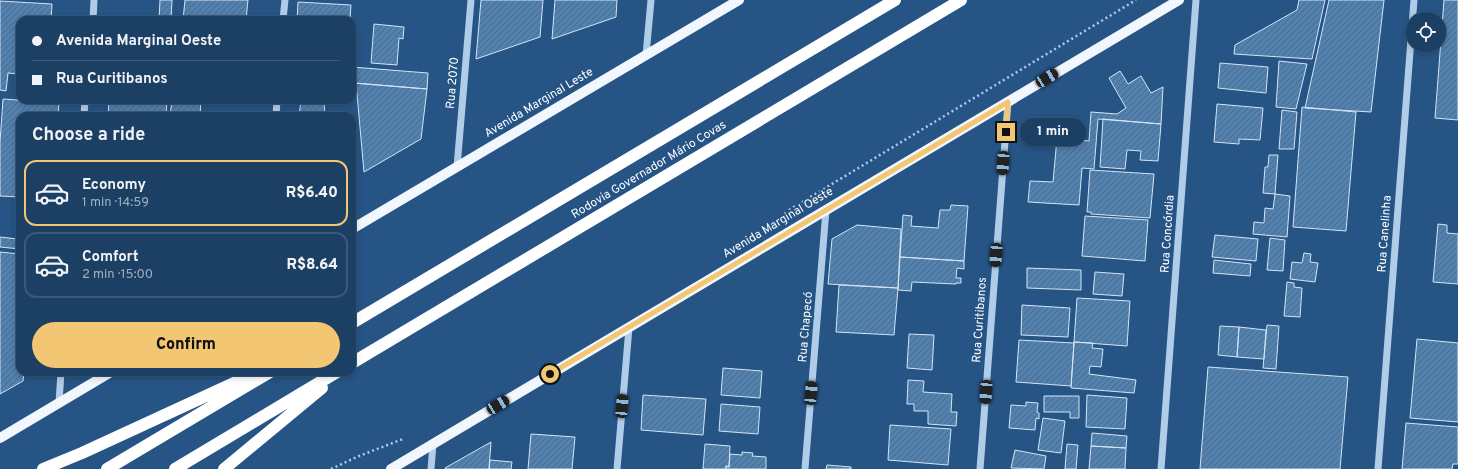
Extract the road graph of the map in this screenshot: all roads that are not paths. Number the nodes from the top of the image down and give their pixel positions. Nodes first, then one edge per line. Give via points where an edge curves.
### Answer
1 (94, 0) edge
2 (285, 0) edge
3 (471, 0) edge
4 (651, 0) edge
5 (739, 0) edge
6 (895, 0) edge
7 (961, 0) edge
8 (1179, 0) edge
9 (1196, 0) edge
10 (1414, 0) edge
11 (93, 16) edge
12 (283, 16) edge
13 (646, 55) junction
14 (1008, 102) junction
15 (457, 167) junction
16 (826, 210) junction
17 (356, 228) edge
18 (356, 321) edge
19 (629, 328) junction
20 (356, 361) edge
21 (61, 376) edge
22 (104, 376) edge
23 (249, 376) edge
24 (263, 376) edge
25 (330, 376) edge
26 (336, 376) edge
27 (59, 403) junction
28 (0, 438) edge
29 (433, 444) junction
30 (43, 469) edge
31 (107, 469) edge
32 (175, 469) edge
33 (224, 469) edge
34 (391, 469) edge
35 (431, 469) edge
36 (617, 469) edge
37 (804, 469) edge
38 (980, 469) edge
39 (1161, 469) edge
40 (1378, 469) edge

1 - 11 street
2 - 12 street
3 - 15 street, Rua 2070
4 - 13 street
5 - 13 main road, Avenida Marginal Leste
6 - 18 highway, Rodovia Governador Mário Covas
7 - 20 highway, Rodovia Governador Mário Covas
8 - 14 main road, Avenida Marginal Oeste
9 - 39 street, Rua Concórdia
10 - 40 street, Rua Canelinha
13 - 15 main road, Avenida Marginal Leste
14 - 16 main road, Avenida Marginal Oeste
14 - 38 street, Rua Curitibanos
15 - 17 main road, Avenida Marginal Leste
16 - 19 main road, Avenida Marginal Oeste
16 - 37 street, Rua Chapecó
19 - 29 main road, Avenida Marginal Oeste
19 - 36 street
21 - 27 street
22 - 27 main road
23 - 30 highway
24 - 31 highway
25 - 32 highway
26 - 33 highway
27 - 28 main road
29 - 34 main road, Avenida Marginal Oeste
29 - 35 street

